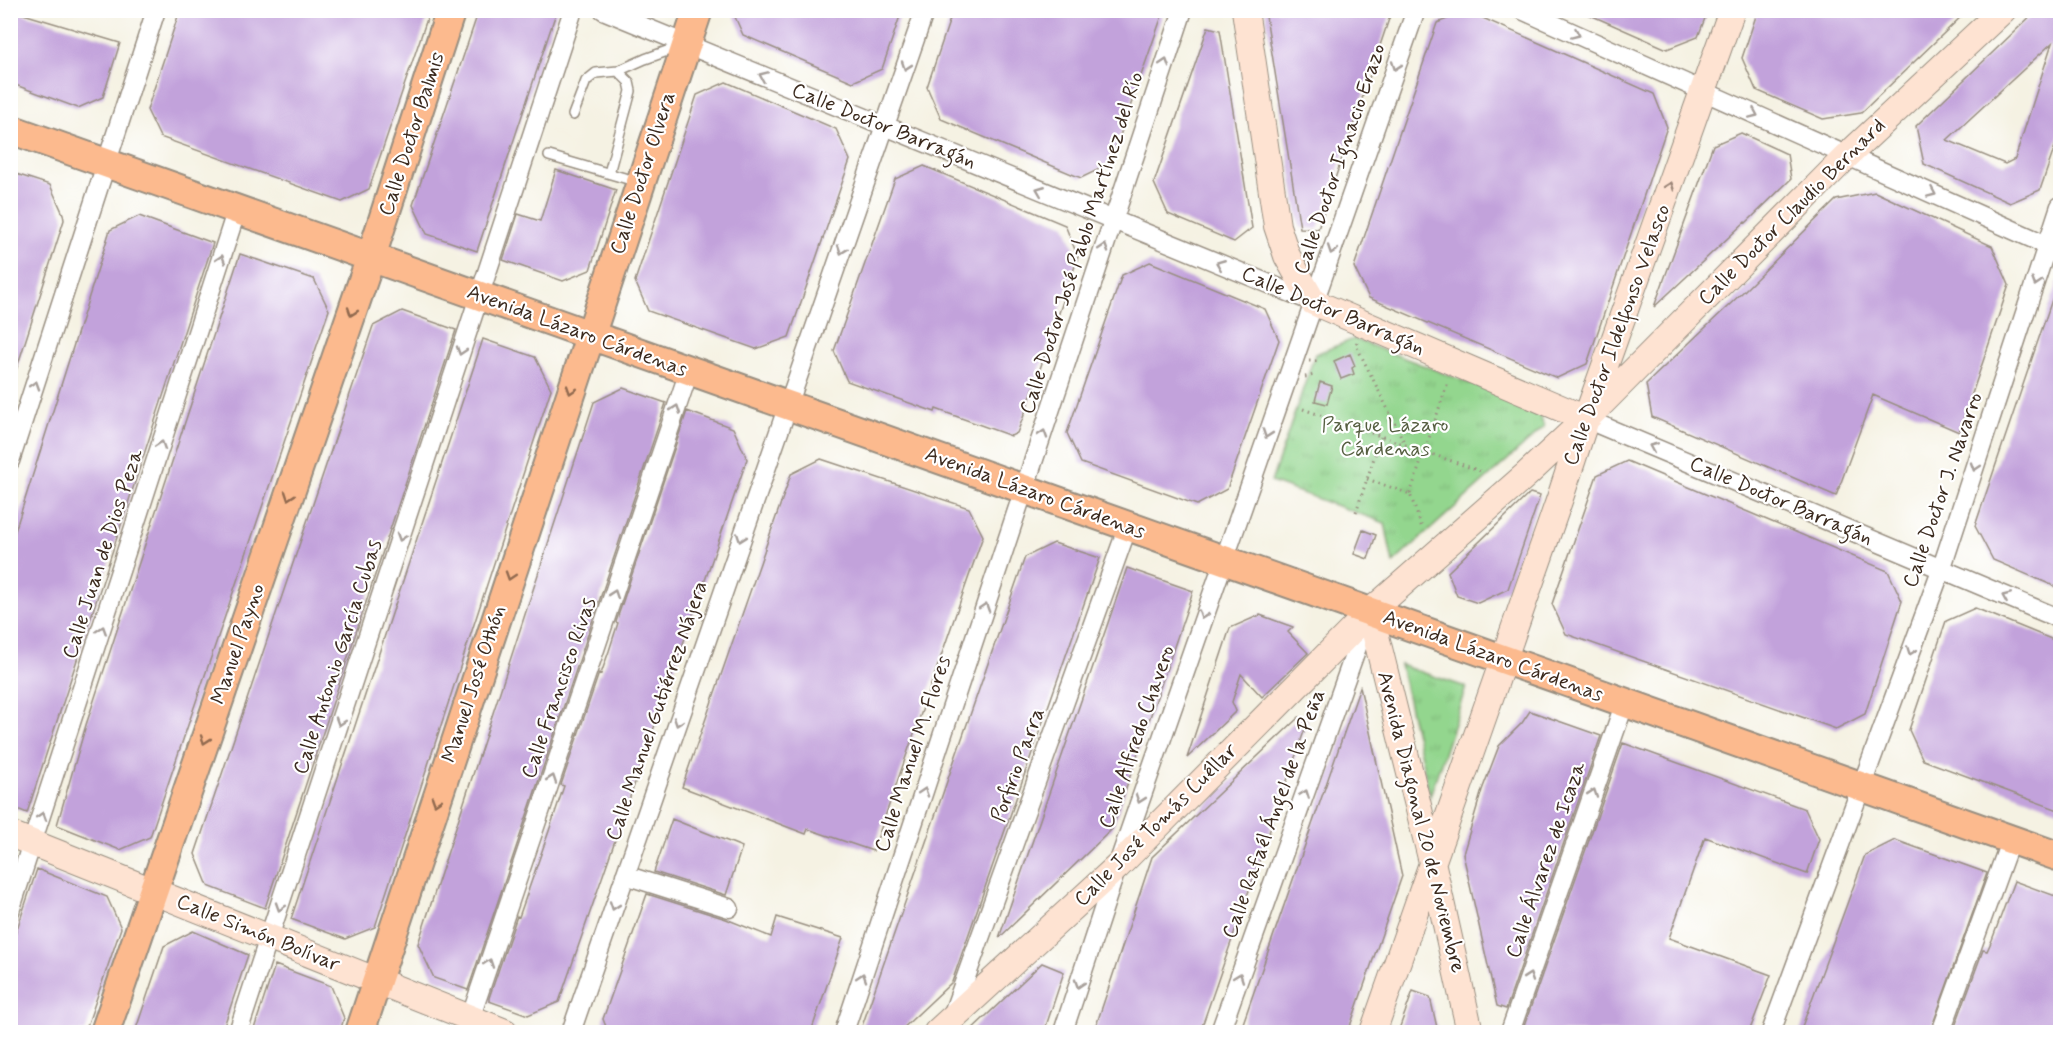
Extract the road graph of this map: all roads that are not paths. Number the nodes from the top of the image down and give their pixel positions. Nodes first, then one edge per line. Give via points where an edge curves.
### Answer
1 (156, 10) edge
2 (452, 10) edge
3 (573, 10) edge
4 (603, 10) edge
5 (698, 10) edge
6 (925, 10) edge
7 (1183, 10) edge
8 (1245, 10) edge
9 (1416, 10) edge
10 (1522, 10) edge
11 (1732, 10) edge
12 (2003, 10) edge
13 (687, 44) junction
14 (618, 71) junction
15 (1704, 92) junction
16 (573, 114) dead end
17 (885, 127) junction
18 (10, 129) edge
19 (549, 156) dead end
20 (1847, 156) junction
21 (106, 163) junction
22 (609, 173) junction
23 (640, 182) junction
24 (2061, 206) edge
25 (237, 209) junction
26 (1114, 220) junction
27 (2054, 248) edge
28 (371, 257) junction
29 (480, 296) junction
30 (1313, 302) junction
31 (589, 335) junction
32 (690, 371) junction
33 (787, 405) junction
34 (1586, 419) junction
35 (10, 461) edge
36 (1526, 475) junction
37 (1024, 489) junction
38 (1560, 498) junction
39 (1128, 526) junction
40 (1222, 560) junction
41 (1941, 570) junction
42 (1370, 612) junction
43 (2061, 619) edge
44 (1504, 659) junction
45 (1625, 702) junction
46 (1863, 787) junction
47 (22, 839) edge
48 (2011, 839) junction
49 (2061, 857) edge
50 (1433, 866) junction
51 (1117, 867) junction
52 (625, 875) junction
53 (153, 890) junction
54 (729, 908) dead end
55 (10, 911) edge
56 (270, 938) junction
57 (376, 981) junction
58 (470, 1019) junction
59 (944, 1026) edge
60 (105, 1032) edge
61 (238, 1032) edge
62 (360, 1032) edge
63 (505, 1032) edge
64 (571, 1032) edge
65 (844, 1032) edge
66 (1063, 1032) edge
67 (1220, 1032) edge
68 (1373, 1032) edge
69 (1470, 1032) edge
70 (1510, 1032) edge
71 (1771, 1032) edge
72 (1941, 1032) edge

1 - 21 street
2 - 28 main road, Calle Doctor Balmis
3 - 29 street, Calle Antonio García Cubas
4 - 13 street, Calle Doctor Barragán
5 - 13 main road, Calle Doctor Olvera
6 -> 17 street, Calle Manuel Gutiérrez Nájera
26 -> 7 street, Calle Doctor José Pablo Martínez del Río
8 - 30 street via 1277,226 1287,256
9 -> 30 street, Calle Doctor Ignacio Erazo
10 -> 15 street
11 - 15 street, Calle Doctor Ildelfonso Velasco
12 - 20 street, Calle Doctor Claudio Bernard
13 - 14 lane
17 -> 13 street, Calle Doctor Barragán
13 - 23 main road, Calle Doctor Olvera
14 - 16 lane via 596,73 586,81
14 - 22 lane via 630,82 631,91
15 -> 20 street
34 -> 15 street, Calle Doctor Ildelfonso Velasco
26 -> 17 street, Calle Doctor Barragán
17 -> 33 street, Calle Manuel Gutiérrez Nájera
18 - 21 main road, Avenida Lázaro Cárdenas
19 - 22 lane
20 -> 27 street
20 - 34 street, Calle Doctor Claudio Bernard
21 - 25 main road, Avenida Lázaro Cárdenas
35 -> 21 street
22 - 23 lane
23 - 31 main road, Calle Doctor Olvera
24 - 27 street, Calle Doctor J. Navarro
25 - 28 main road, Avenida Lázaro Cárdenas
47 -> 25 street, Calle Juan de Dios Peza
30 -> 26 street, Calle Doctor Barragán
37 -> 26 street, Calle Doctor José Pablo Martínez del Río
27 -> 41 street, Calle Doctor J. Navarro
28 - 29 main road, Avenida Lázaro Cárdenas
28 -> 53 main road, Manuel Payno
29 - 31 main road, Avenida Lázaro Cárdenas
29 -> 56 street, Calle Antonio García Cubas
30 - 34 street, Calle Doctor Barragán
30 -> 40 street, Calle Doctor Ignacio Erazo
31 - 32 main road, Avenida Lázaro Cárdenas
31 -> 57 main road, Manuel José Othón
32 - 33 main road, Avenida Lázaro Cárdenas
58 -> 32 street, Calle Francisco Rivas
33 - 37 main road, Avenida Lázaro Cárdenas
33 -> 52 street, Calle Manuel Gutiérrez Nájera
34 - 36 street, Calle Doctor Claudio Bernard
34 - 38 street, Calle Doctor Ildelfonso Velasco
41 -> 34 street, Calle Doctor Barragán
36 - 38 street via 1550,483
36 - 42 street, Calle José Tomás Cuéllar
37 - 39 main road, Avenida Lázaro Cárdenas
65 -> 37 street, Calle Manuel M. Flores
38 - 44 street, Calle Doctor Ildelfonso Velasco
39 - 40 main road, Avenida Lázaro Cárdenas
39 - 59 street, Porfirio Parra
40 - 42 main road, Avenida Lázaro Cárdenas
40 -> 51 street, Calle Alfredo Chavero
43 -> 41 street, Calle Doctor Barragán
41 -> 46 street, Calle Doctor J. Navarro
42 - 44 main road, Avenida Lázaro Cárdenas
42 - 50 street, Avenida Diagonal 20 de Noviembre
42 - 51 street, Calle José Tomás Cuéllar
67 -> 42 street, Calle Rafaél Ángel de la Peña
44 - 45 main road, Avenida Lázaro Cárdenas
44 - 50 street, Calle Doctor Ildelfonso Velasco
45 - 46 main road, Avenida Lázaro Cárdenas
70 -> 45 street, Calle Álvarez de Icaza
46 - 48 main road, Avenida Lázaro Cárdenas
46 - 71 street, Calle Doctor J. Navarro
47 - 53 street, Calle Simón Bolívar
47 - 55 street, Calle Juan de Dios Peza
48 - 49 main road, Avenida Lázaro Cárdenas
48 - 72 street
50 - 68 street, Calle Doctor Ildelfonso Velasco
50 - 69 street, Avenida Diagonal 20 de Noviembre
51 - 59 street, Calle José Tomás Cuéllar
51 -> 66 street, Calle Alfredo Chavero
52 - 54 street
52 -> 64 street, Calle Manuel Gutiérrez Nájera
53 - 56 street, Calle Simón Bolívar
53 - 60 main road, Manuel Payno
56 - 57 street, Calle Simón Bolívar
56 - 61 street, Calle Antonio García Cubas
57 - 58 street, Calle Simón Bolívar
57 - 62 main road, Manuel José Othón
58 - 63 street, Calle Simón Bolívar

